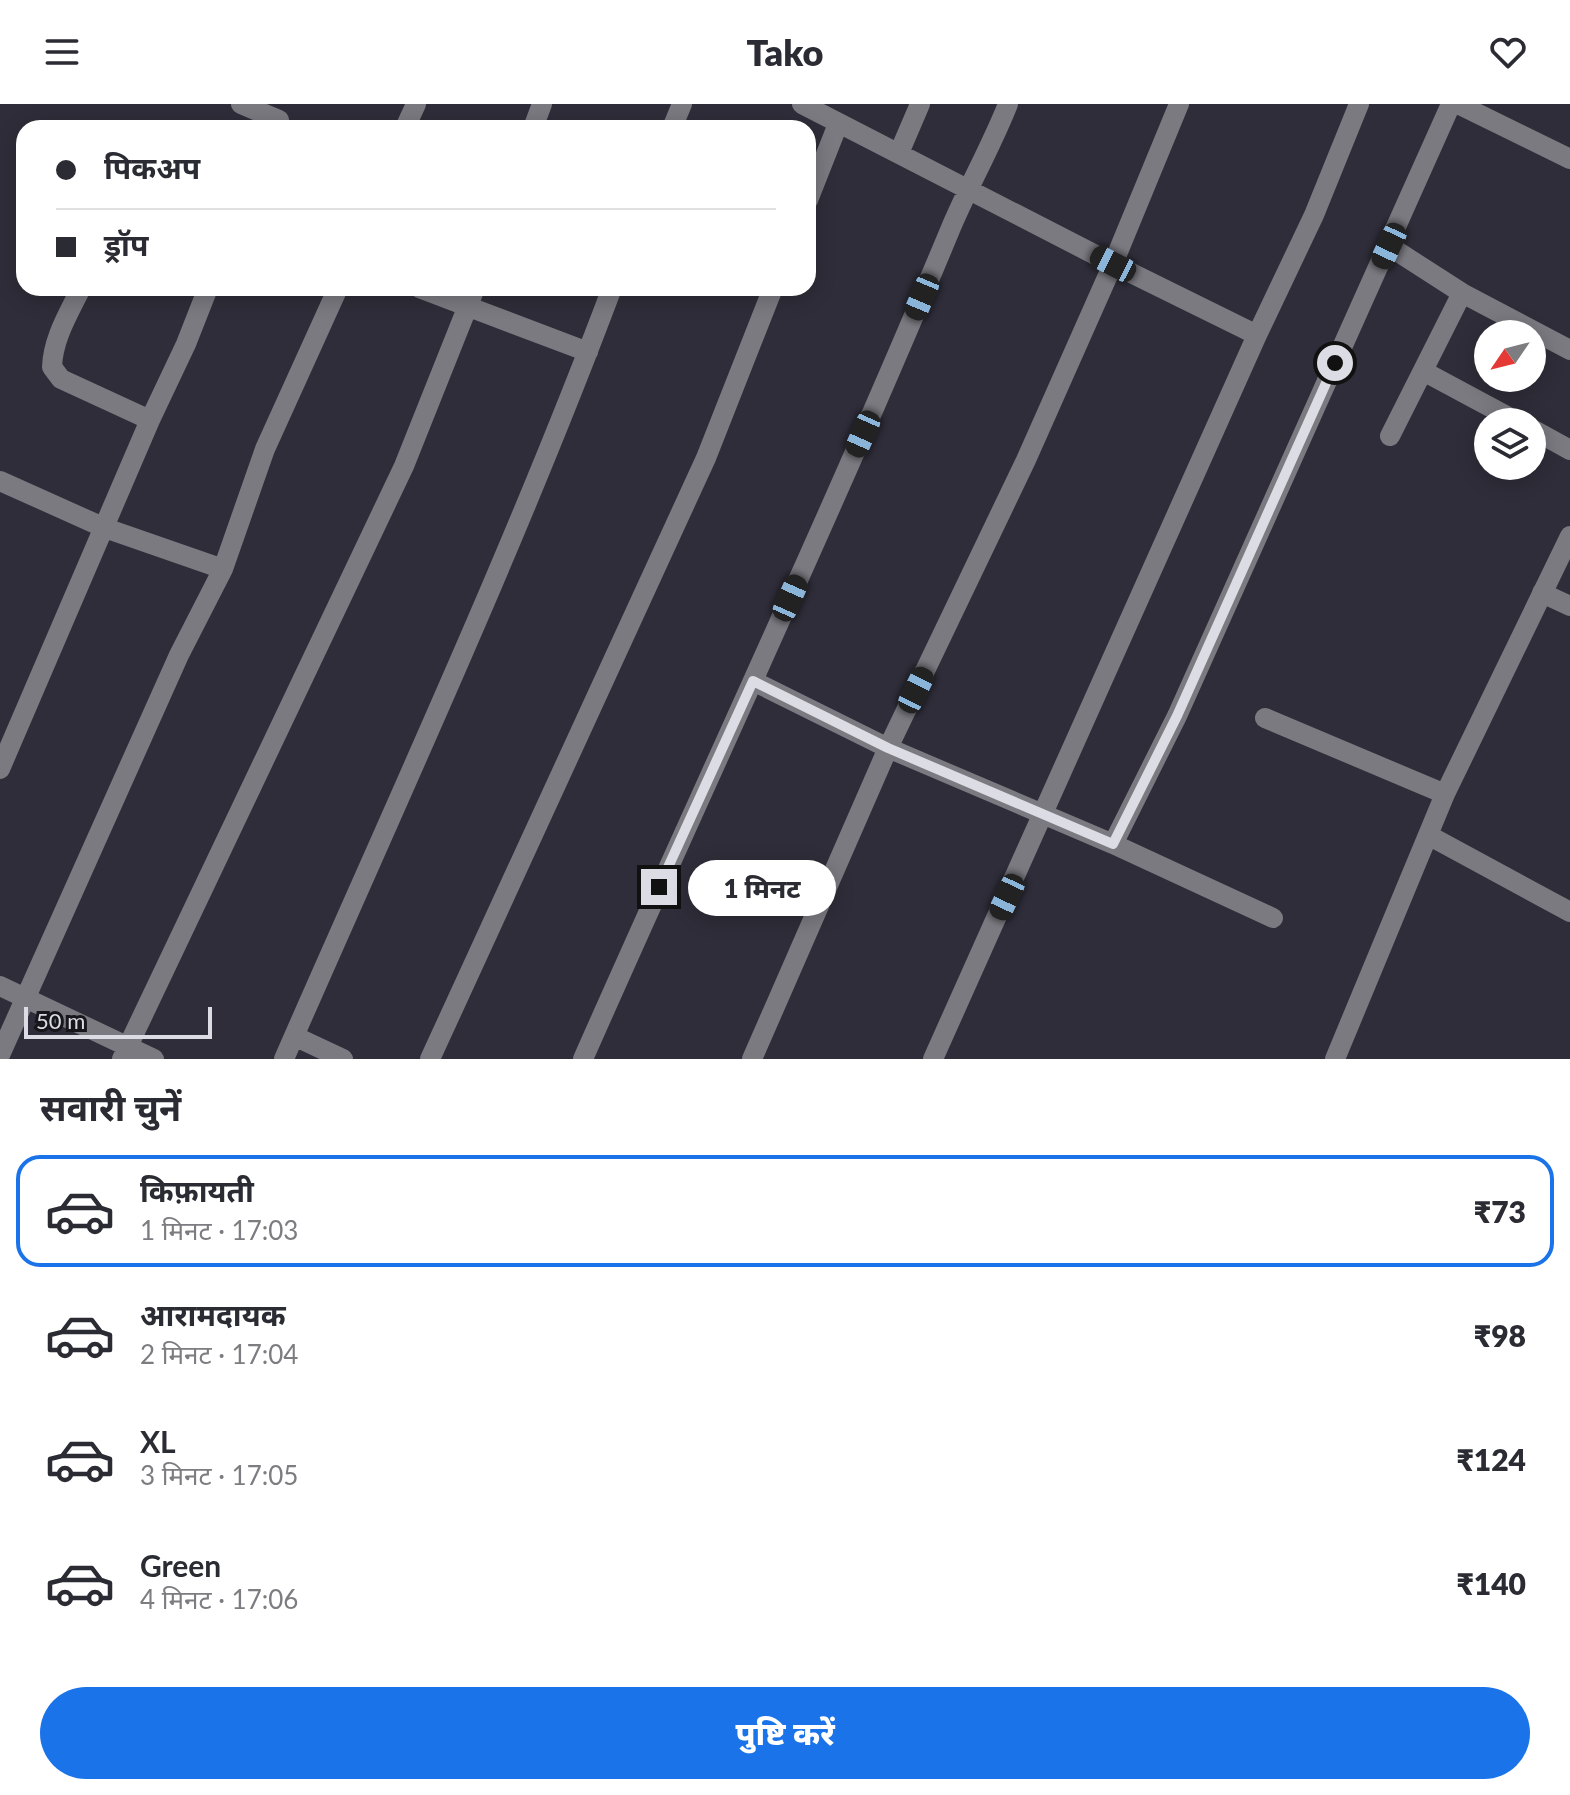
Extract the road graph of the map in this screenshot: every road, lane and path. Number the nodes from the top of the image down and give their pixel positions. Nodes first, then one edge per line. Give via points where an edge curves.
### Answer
1 (241, 104) edge
2 (802, 104) edge
3 (920, 104) edge
4 (1008, 104) edge
5 (1179, 104) edge
6 (1359, 104) edge
7 (1451, 104) edge
8 (1458, 104) edge
9 (280, 117) edge
10 (838, 124) junction
11 (899, 153) junction
12 (1570, 159) edge
13 (816, 180) edge
14 (967, 188) junction
15 (1389, 246) junction
16 (1113, 264) junction
17 (1462, 293) junction
18 (77, 296) edge
19 (205, 296) edge
20 (334, 296) edge
21 (609, 296) edge
22 (770, 296) edge
23 (472, 298) edge
24 (1257, 335) junction
25 (1570, 350) edge
26 (588, 352) junction
27 (1423, 371) junction
28 (1492, 408) edge
29 (150, 420) junction
30 (1390, 436) dead end
31 (1546, 437) edge
32 (1570, 450) edge
33 (0, 481) edge
34 (105, 528) junction
35 (1570, 536) edge
36 (223, 569) junction
37 (1542, 593) junction
38 (1570, 606) edge
39 (753, 681) junction
40 (1265, 718) dead end
41 (888, 748) junction
42 (0, 769) edge
43 (1445, 794) junction
44 (1044, 815) junction
45 (1428, 835) junction
46 (1113, 844) junction
47 (1570, 912) edge
48 (1273, 918) dead end
49 (0, 986) edge
50 (25, 995) junction
51 (294, 1036) junction
52 (125, 1053) edge
53 (0, 1055) edge
54 (1339, 1058) edge
55 (154, 1059) edge
56 (284, 1059) edge
57 (343, 1059) edge
58 (430, 1059) edge
59 (583, 1059) edge
60 (752, 1059) edge
61 (933, 1059) edge

1 - 9 street
2 - 10 street
3 - 11 street
4 - 14 street
5 - 16 street
6 - 24 street
7 - 15 street
8 - 12 street
10 - 11 street
10 - 13 street
11 - 14 street
14 - 16 street
14 - 39 street
15 - 17 street
15 - 46 street via 1177,716
16 - 24 street
16 - 41 street
17 - 25 street
17 - 27 street
18 - 29 street via 58,335 52,367 61,379
19 - 29 street
20 - 36 street via 265,449
21 - 26 street
22 - 58 street via 706,458
23 - 26 street
23 - 52 street via 404,466
24 - 44 street
26 - 51 street via 444,698
27 - 28 street
27 - 30 street
29 - 34 street
31 - 32 street
33 - 34 street
34 - 36 street
34 - 42 street
35 - 37 street
36 - 50 street
37 - 38 street
37 - 43 street
39 - 41 street
39 - 59 street
40 - 43 street
41 - 44 street
41 - 60 street
43 - 45 street
44 - 46 street
44 - 61 street
45 - 47 street
45 - 54 street
46 - 48 street
49 - 50 street
50 - 52 street
50 - 53 street
51 - 56 street
51 - 57 street
52 - 55 street

